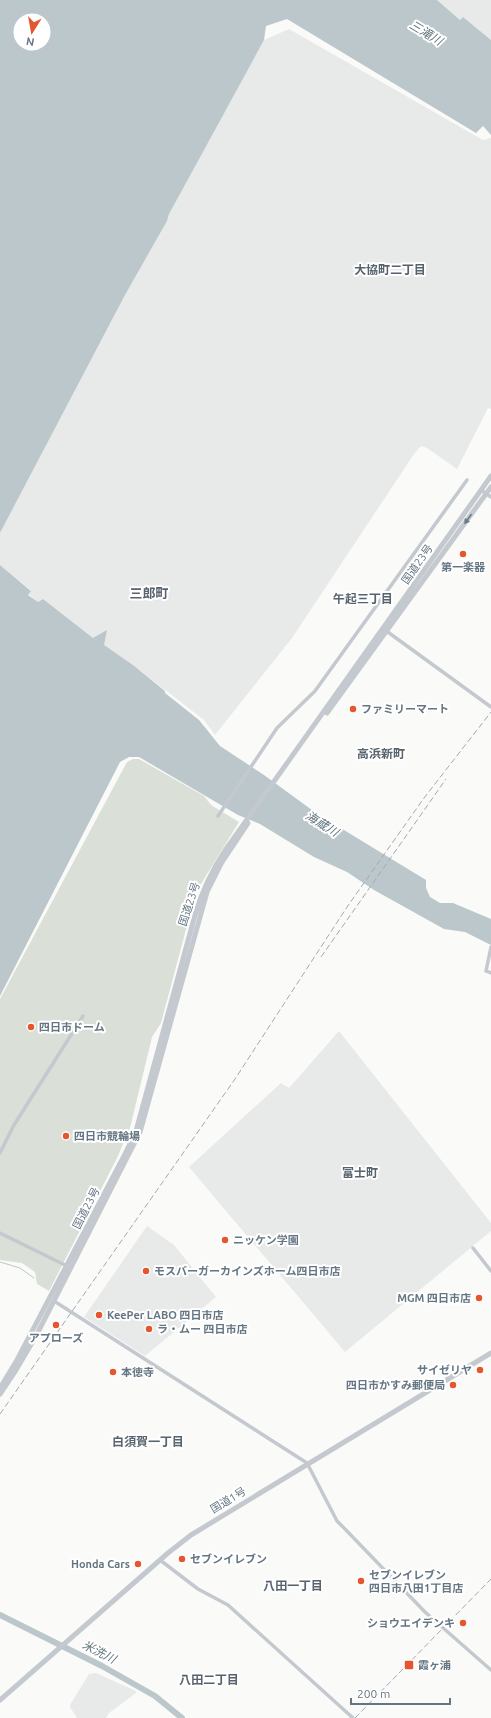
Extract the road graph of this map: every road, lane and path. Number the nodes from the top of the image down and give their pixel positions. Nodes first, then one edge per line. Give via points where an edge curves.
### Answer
1 (491, 476) edge
2 (467, 480) dead end
3 (491, 487) edge
4 (481, 490) junction
5 (489, 496) edge
6 (385, 630) junction
7 (491, 707) edge
8 (218, 816) dead end
9 (247, 823) junction
10 (491, 947) edge
11 (491, 972) edge
12 (83, 1016) dead end
13 (0, 1153) edge
14 (0, 1233) edge
15 (473, 1248) dead end
16 (67, 1266) junction
17 (491, 1270) edge
18 (54, 1301) junction
19 (491, 1353) edge
20 (0, 1388) edge
21 (0, 1394) edge
22 (307, 1463) junction
23 (160, 1560) junction
24 (491, 1670) edge
25 (0, 1700) edge
26 (353, 1718) edge

1 - 4 highway, 国道23号
2 - 8 street via 314,691 282,722
3 - 5 highway, 国道23号
4 - 5 street
4 - 6 highway, 国道23号
5 -> 6 highway, 国道23号
6 - 7 street
6 - 9 highway, 国道23号
9 - 16 highway, 国道23号 via 219,859 204,889 136,1131
9 - 18 highway, 国道23号 via 219,866 207,892 140,1132
10 - 11 street via 486,970
12 - 13 street via 13,1127
14 - 16 street
15 - 17 street
16 - 20 highway, 国道23号
18 - 21 highway, 国道23号
18 - 22 street
19 - 22 highway, 国道1号
22 - 23 highway, 国道1号 via 190,1535
22 - 24 street via 341,1525 425,1612
23 - 25 highway, 国道1号
23 - 26 street via 198,1589 228,1605

